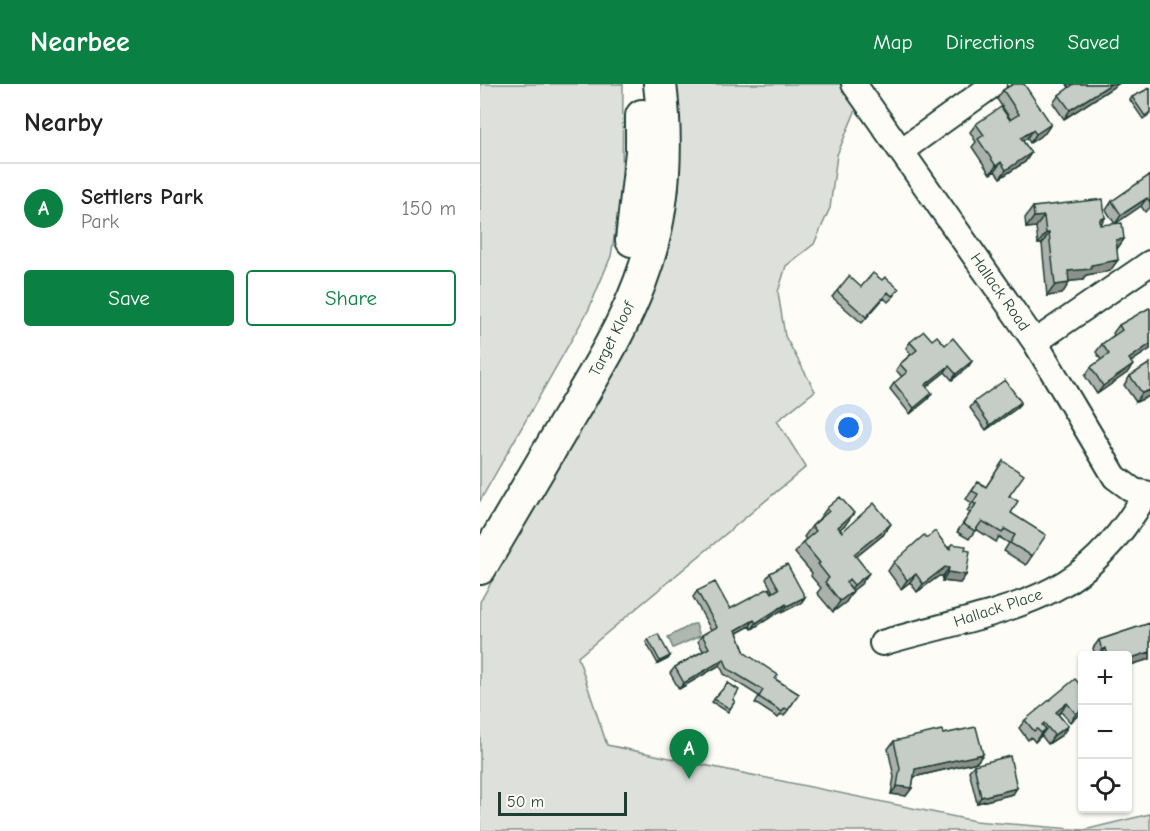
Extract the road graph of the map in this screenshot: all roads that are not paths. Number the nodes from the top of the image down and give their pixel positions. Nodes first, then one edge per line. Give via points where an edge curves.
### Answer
1 (639, 84) edge
2 (660, 84) edge
3 (854, 84) edge
4 (994, 84) edge
5 (901, 151) junction
6 (1150, 263) edge
7 (1035, 342) junction
8 (1148, 494) edge
9 (480, 530) edge
10 (480, 568) edge
11 (882, 643) dead end

1 - 9 main road, Target Kloof via 642,152 637,212 626,261 580,356
2 - 10 main road, Target Kloof via 662,188 640,281 600,365
3 - 5 street, Hallack Road
4 - 5 street
5 - 7 street, Hallack Road
6 - 7 street
7 - 8 street, Hallack Road via 1115,477 1134,491
8 - 11 street, Hallack Place via 1132,518 1089,565 1054,589 1021,603

